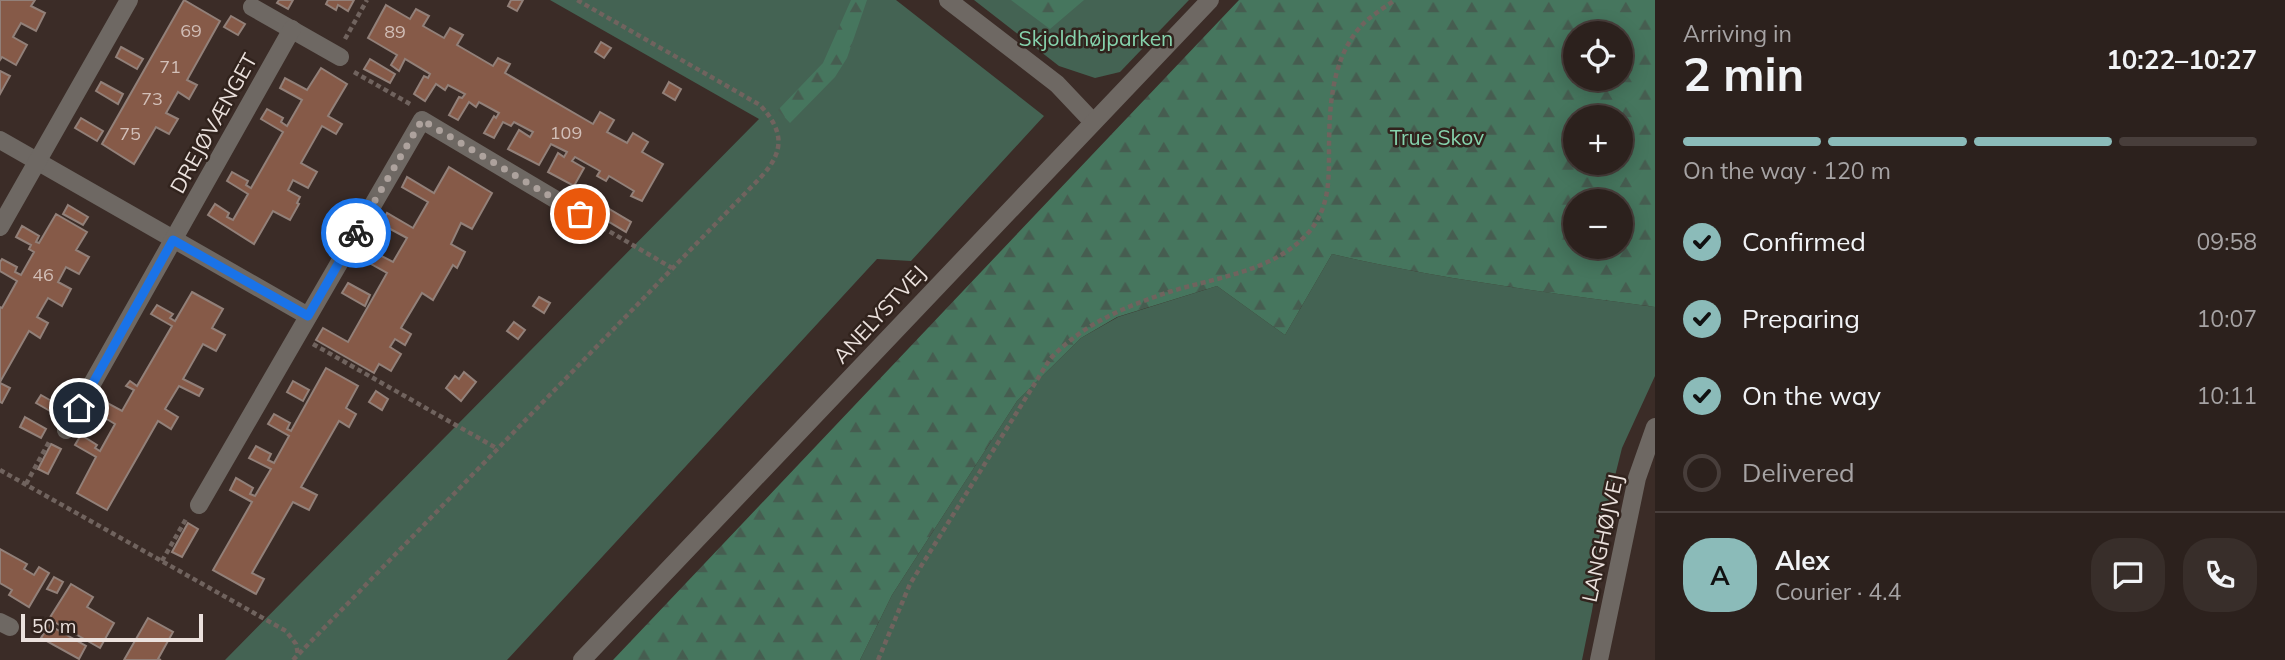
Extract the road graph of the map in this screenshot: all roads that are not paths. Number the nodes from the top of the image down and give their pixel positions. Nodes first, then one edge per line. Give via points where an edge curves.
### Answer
1 (128, 0) edge
2 (948, 0) edge
3 (1210, 0) edge
4 (252, 7) dead end
5 (292, 30) junction
6 (338, 56) road end
7 (1092, 121) junction
8 (0, 141) edge
9 (37, 162) junction
10 (580, 214) road end
11 (0, 227) edge
12 (173, 240) junction
13 (308, 316) junction
14 (1655, 427) edge
15 (66, 430) road end
16 (200, 505) road end
17 (582, 660) edge
18 (1599, 660) edge

1 - 9 street
2 - 7 street via 1058,84
3 - 7 street, ANELYSTVEJ
4 - 5 street
5 - 6 street
5 - 12 street, DREJØVÆNGET
7 - 17 street, ANELYSTVEJ
8 - 9 street
9 - 11 street
9 - 12 street
10 - 13 street via 422,120
12 - 13 street
12 - 15 street, DREJØVÆNGET
13 - 16 street
14 - 18 street, LANGHØJVEJ via 1637,478

